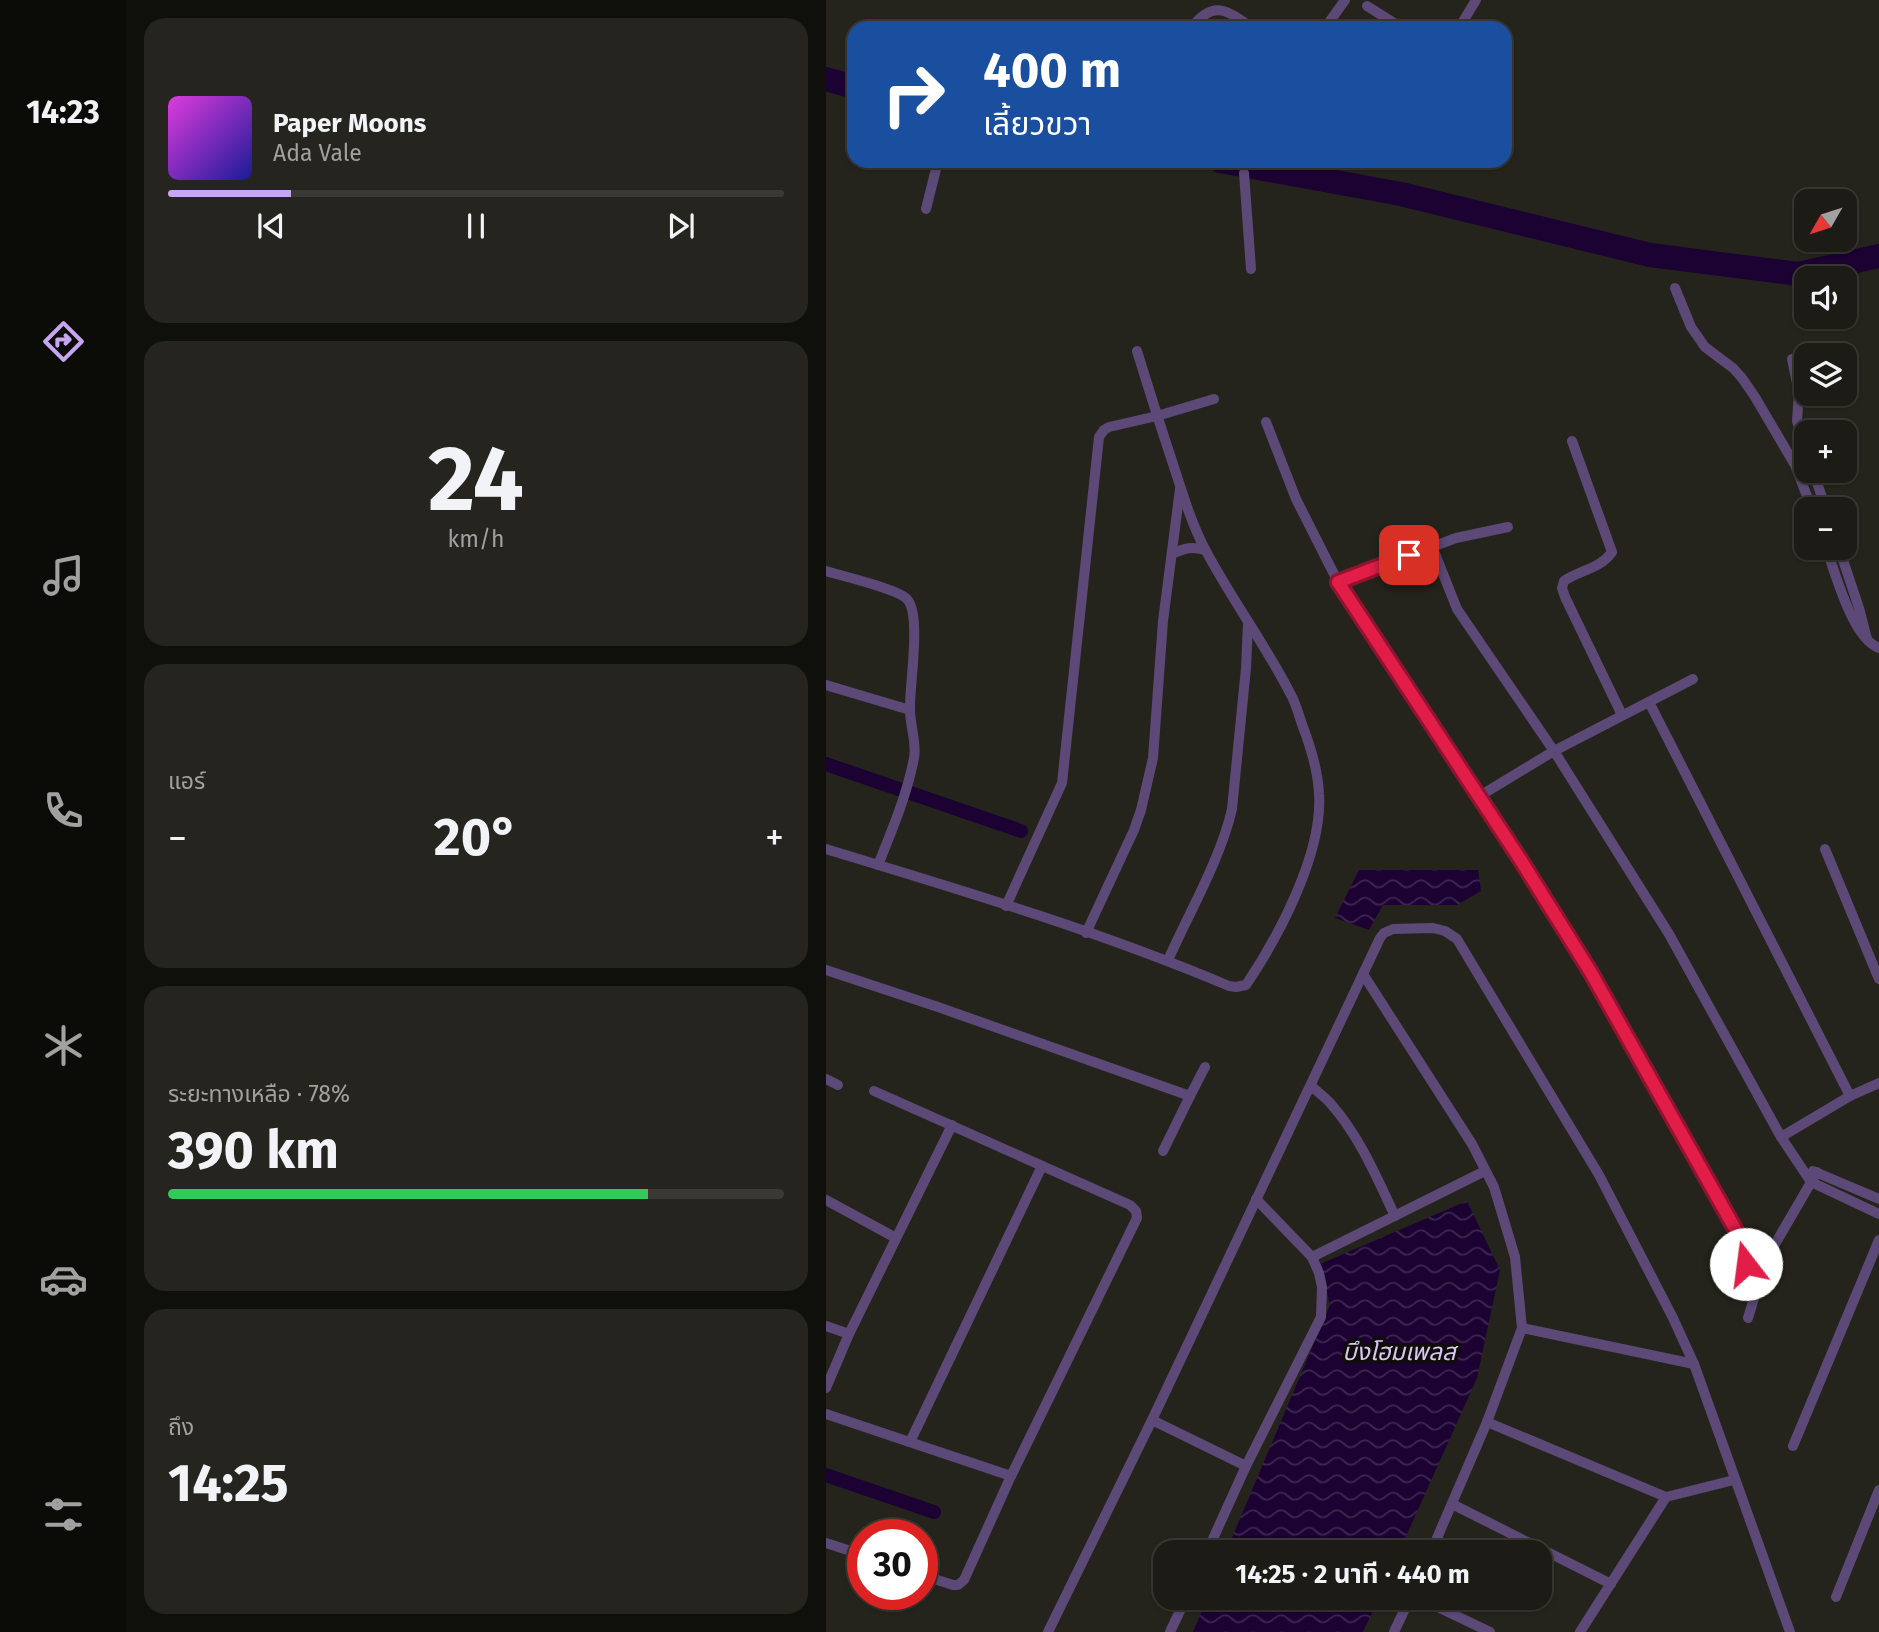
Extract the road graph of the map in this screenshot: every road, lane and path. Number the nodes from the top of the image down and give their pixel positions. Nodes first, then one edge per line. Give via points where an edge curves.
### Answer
1 (1345, 0) edge
2 (1476, 0) edge
3 (1367, 6) dead end
4 (1197, 21) edge
5 (1241, 21) edge
6 (1330, 21) edge
7 (1391, 21) edge
8 (1463, 21) edge
9 (936, 168) edge
10 (1244, 173) dead end
11 (926, 209) dead end
12 (1251, 269) dead end
13 (1675, 288) dead end
14 (1137, 351) dead end
15 (1792, 359) dead end
16 (1214, 399) dead end
17 (1157, 416) junction
18 (1797, 420) edge
19 (1266, 422) dead end
20 (1572, 441) dead end
21 (1180, 486) junction
22 (1807, 497) edge
23 (1508, 527) dead end
24 (1432, 546) junction
25 (1205, 550) junction
26 (1172, 554) junction
27 (1831, 560) edge
28 (1843, 560) edge
29 (826, 571) edge
30 (1338, 582) junction
31 (1248, 622) junction
32 (1868, 641) junction
33 (1879, 648) edge
34 (1693, 679) dead end
35 (826, 685) edge
36 (1649, 702) junction
37 (910, 710) junction
38 (1622, 715) junction
39 (1554, 751) junction
40 (1478, 797) junction
41 (826, 849) edge
42 (1825, 849) dead end
43 (878, 865) junction
44 (1006, 906) junction
45 (1086, 933) junction
46 (1168, 960) junction
47 (826, 970) edge
48 (1363, 974) junction
49 (1879, 979) edge
50 (1205, 1067) dead end
51 (826, 1079) edge
52 (1879, 1083) edge
53 (838, 1086) dead end
54 (1311, 1086) junction
55 (874, 1091) dead end
56 (1190, 1096) junction
57 (1850, 1097) junction
58 (952, 1125) junction
59 (1781, 1137) junction
60 (1163, 1151) dead end
61 (1042, 1166) junction
62 (1801, 1166) junction
63 (1485, 1171) junction
64 (1817, 1172) junction
65 (1811, 1182) junction
66 (1256, 1199) junction
67 (1879, 1199) edge
68 (826, 1200) edge
69 (1879, 1214) edge
70 (1395, 1216) junction
71 (896, 1238) junction
72 (1879, 1240) edge
73 (1747, 1250) junction
74 (1770, 1251) junction
75 (1312, 1257) junction
76 (1762, 1272) junction
77 (1748, 1318) dead end
78 (826, 1326) edge
79 (1522, 1328) junction
80 (849, 1334) junction
81 (1693, 1364) junction
82 (826, 1388) edge
83 (826, 1415) edge
84 (1152, 1420) junction
85 (1487, 1422) junction
86 (911, 1442) junction
87 (1793, 1446) dead end
88 (1247, 1466) junction
89 (1011, 1476) junction
90 (1734, 1480) junction
91 (1879, 1490) edge
92 (1666, 1497) junction
93 (1452, 1504) junction
94 (1213, 1540) edge
95 (1436, 1540) edge
96 (826, 1543) edge
97 (847, 1550) edge
98 (938, 1580) edge
99 (1611, 1584) junction
100 (1836, 1597) dead end
101 (1180, 1610) edge
102 (1404, 1610) edge
103 (1444, 1610) edge
104 (1048, 1632) edge
105 (1170, 1632) edge
106 (1394, 1632) edge
107 (1490, 1632) edge
108 (1580, 1632) edge
109 (1790, 1632) edge

1 - 6 street
2 - 8 street
3 - 7 street
4 - 5 street via 1217,8
9 - 11 street
10 - 12 street
13 - 22 street via 1705,347 1733,368 1755,397 1795,465
14 - 17 street
15 - 18 street
16 - 17 street
17 - 21 street
17 - 44 street via 1109,427 1099,437 1062,783
19 - 30 street via 1296,499
20 - 38 street via 1612,552 1600,565 1564,581 1562,588
21 - 25 street
21 - 26 street
23 - 24 street
24 - 30 street
24 - 39 street via 1457,609
25 - 26 street via 1194,547
25 - 31 street
26 - 45 street via 1153,758 1134,830
27 - 32 street via 1855,625
28 - 32 street
29 - 37 street via 901,594 912,606
30 - 40 street
31 - 46 street via 1228,826
31 - 46 street via 1292,695 1311,750 1319,794 1311,855 1283,920 1246,985 1229,986
32 - 33 street
34 - 36 street
35 - 37 street
36 - 38 street
36 - 57 street
37 - 43 street via 915,753 909,784
38 - 39 street
39 - 40 street
39 - 59 street via 1669,934
40 - 73 street via 1590,971
41 - 43 street
42 - 49 street
43 - 44 street
44 - 45 street
45 - 46 street
47 - 56 street
48 - 54 street
48 - 63 street
48 - 81 street via 1380,938 1393,929 1433,928 1457,939 1599,1175
50 - 56 street
51 - 53 street
52 - 57 street
54 - 66 street
54 - 70 street via 1349,1128
55 - 58 street
56 - 60 street
57 - 59 street
58 - 61 street
58 - 71 street
59 - 62 street
61 - 86 street
61 - 89 street via 1130,1205 1137,1218
62 - 64 street
62 - 65 street
63 - 70 street
63 - 79 street via 1514,1257
64 - 65 street
64 - 67 street
65 - 69 street
65 - 74 street
66 - 75 street
66 - 84 street
68 - 71 street
70 - 75 street
71 - 80 street
72 - 87 street
73 - 74 street via 1759,1244
73 - 76 street via 1748,1268
74 - 76 street via 1772,1261
75 - 88 street via 1322,1287 1321,1317
76 - 77 street
78 - 80 street
79 - 81 street
79 - 85 street
80 - 82 street
81 - 90 street
83 - 86 street
84 - 88 street
84 - 104 street
85 - 92 street
85 - 93 street
86 - 89 street
88 - 94 street
89 - 98 street via 964,1580 958,1585
90 - 92 street
90 - 109 street
91 - 100 street
92 - 99 street
93 - 95 street
93 - 99 street
96 - 97 street
99 - 108 street
101 - 105 street
102 - 106 street
103 - 107 street

